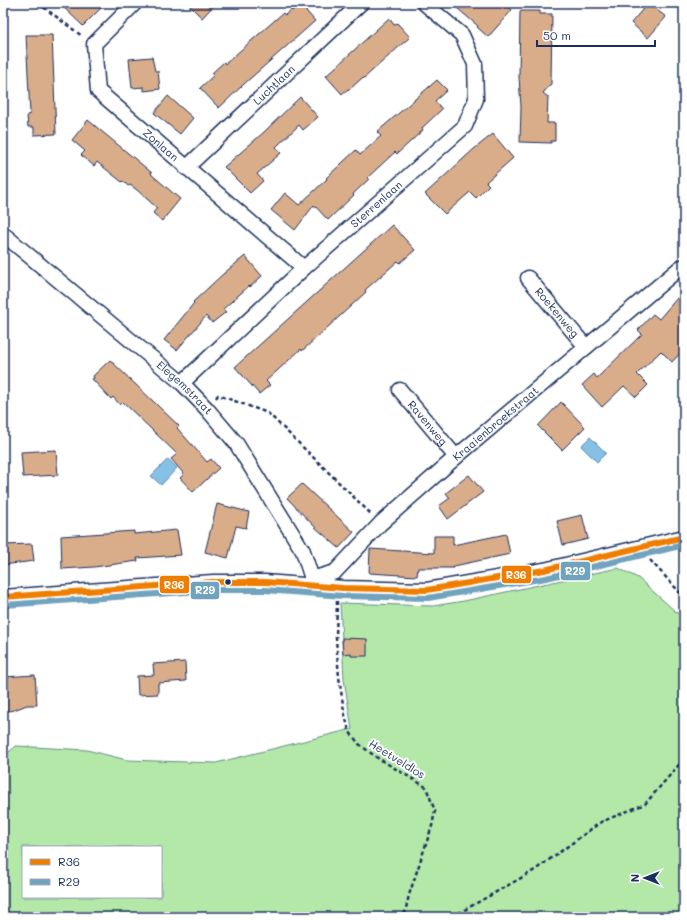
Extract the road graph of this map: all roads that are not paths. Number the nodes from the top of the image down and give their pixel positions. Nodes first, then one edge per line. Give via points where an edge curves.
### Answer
1 (135, 3) edge
2 (361, 3) edge
3 (424, 3) edge
4 (186, 168) junction
5 (3, 234) edge
6 (681, 267) dead end
7 (304, 268) junction
8 (528, 278) dead end
9 (586, 347) junction
10 (182, 383) junction
11 (400, 390) dead end
12 (456, 457) junction
13 (684, 537) edge
14 (311, 582) junction
15 (3, 597) edge

1 - 4 street, Zonlaan via 94,44 98,91
2 - 4 street, Luchtlaan
3 - 7 street, Sterrenlaan via 462,35 475,64 476,99 465,126
4 - 7 street, Zonlaan
5 - 10 street, Elegemstraat
6 - 9 street, Kraaienbroekstraat
7 - 10 street, Sterrenlaan
8 - 9 street, Roekenweg
9 - 12 street, Kraaienbroekstraat
10 - 14 street, Elegemstraat via 236,443 303,551
11 - 12 street, Ravenweg
12 - 14 street, Kraaienbroekstraat via 381,523 335,572
13 - 14 street via 544,570 427,590 338,588
14 - 15 street via 214,582

